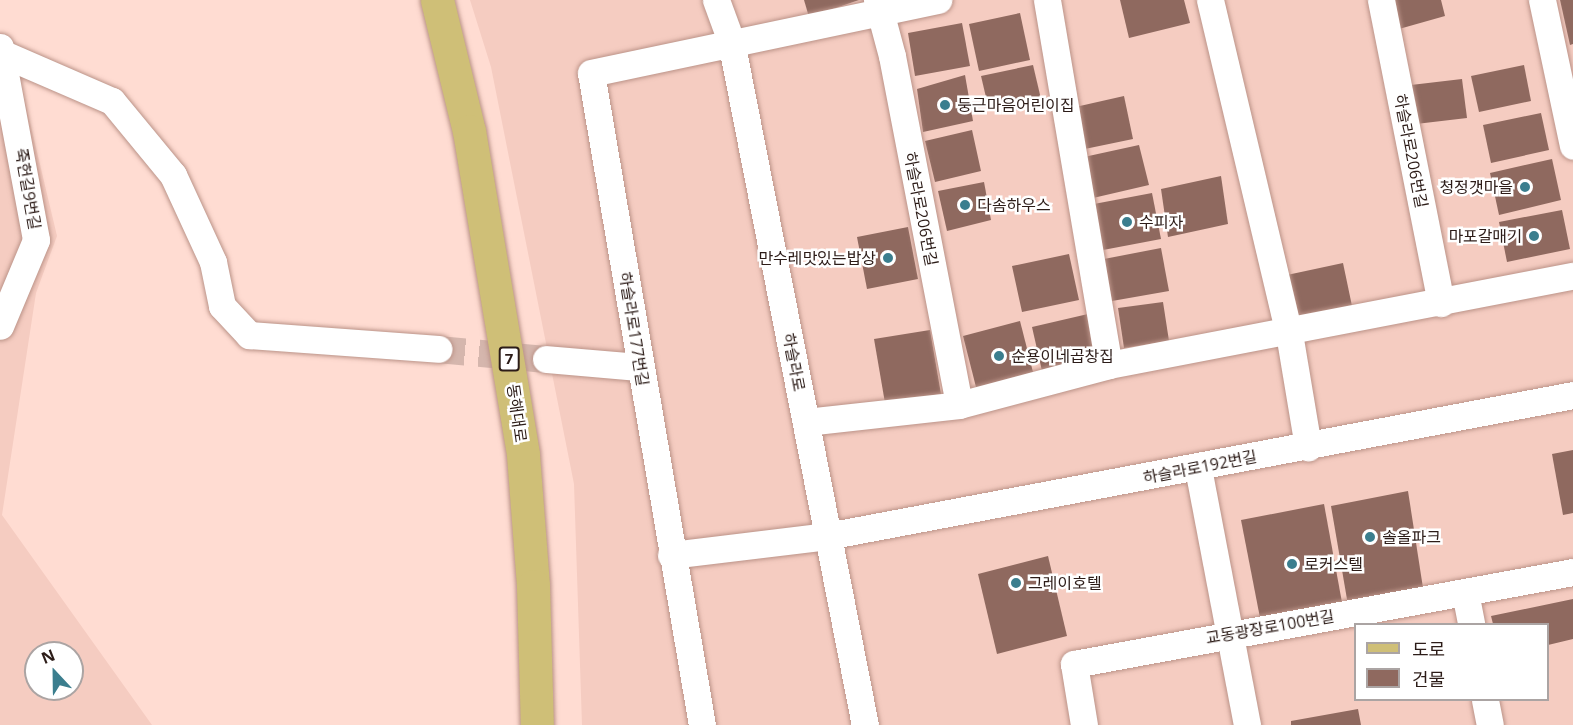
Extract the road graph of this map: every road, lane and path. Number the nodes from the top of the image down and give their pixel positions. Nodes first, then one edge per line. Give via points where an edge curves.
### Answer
1 (437, 0) edge
2 (716, 0) edge
3 (938, 0) edge
4 (1047, 0) edge
5 (1210, 0) edge
6 (1381, 0) edge
7 (1542, 0) edge
8 (878, 7) edge
9 (731, 41) junction
10 (1, 50) edge
11 (1573, 146) edge
12 (1573, 276) edge
13 (1441, 303) junction
14 (0, 326) edge
15 (1289, 333) junction
16 (438, 349) tunnel mouth
17 (546, 359) tunnel mouth
18 (1109, 365) junction
19 (640, 367) junction
20 (1573, 395) edge
21 (959, 405) junction
22 (806, 422) junction
23 (1308, 447) junction
24 (1198, 468) junction
25 (826, 536) junction
26 (671, 555) junction
27 (1573, 572) edge
28 (1464, 592) junction
29 (1471, 623) edge
30 (1230, 634) junction
31 (1485, 701) edge
32 (537, 725) edge
33 (702, 725) edge
34 (865, 725) edge
35 (1084, 725) edge
36 (1247, 725) edge
37 (1490, 725) edge

1 - 32 main road, 동해대로 / 7 via 469,131 523,455 533,586
2 - 9 street, 하슬라로
3 - 8 street
4 - 18 street
5 - 15 street
6 - 13 street, 하슬라로206번길
7 - 11 street
8 - 9 street
8 - 21 street, 하슬라로206번길 via 892,56
9 - 19 street, 하슬라로177번길 via 591,73
9 - 22 street, 하슬라로
10 - 14 street, 죽헌길9번길 via 36,240
10 - 16 street via 112,101 173,175 213,262 222,306 249,335
12 - 13 street
13 - 15 street
15 - 18 street
15 - 23 street
17 - 19 street
18 - 21 street
19 - 26 street, 하슬라로177번길
20 - 23 street, 하슬라로192번길
21 - 22 street
22 - 25 street, 하슬라로
23 - 24 street, 하슬라로192번길
24 - 25 street, 하슬라로192번길
24 - 30 street
25 - 26 street, 하슬라로192번길
25 - 34 street, 하슬라로
26 - 33 street, 하슬라로177번길
27 - 28 street, 교동광장로100번길
28 - 29 street
28 - 30 street, 교동광장로100번길
30 - 35 street, 교동광장로100번길 via 1074,664
30 - 36 street
31 - 37 street

